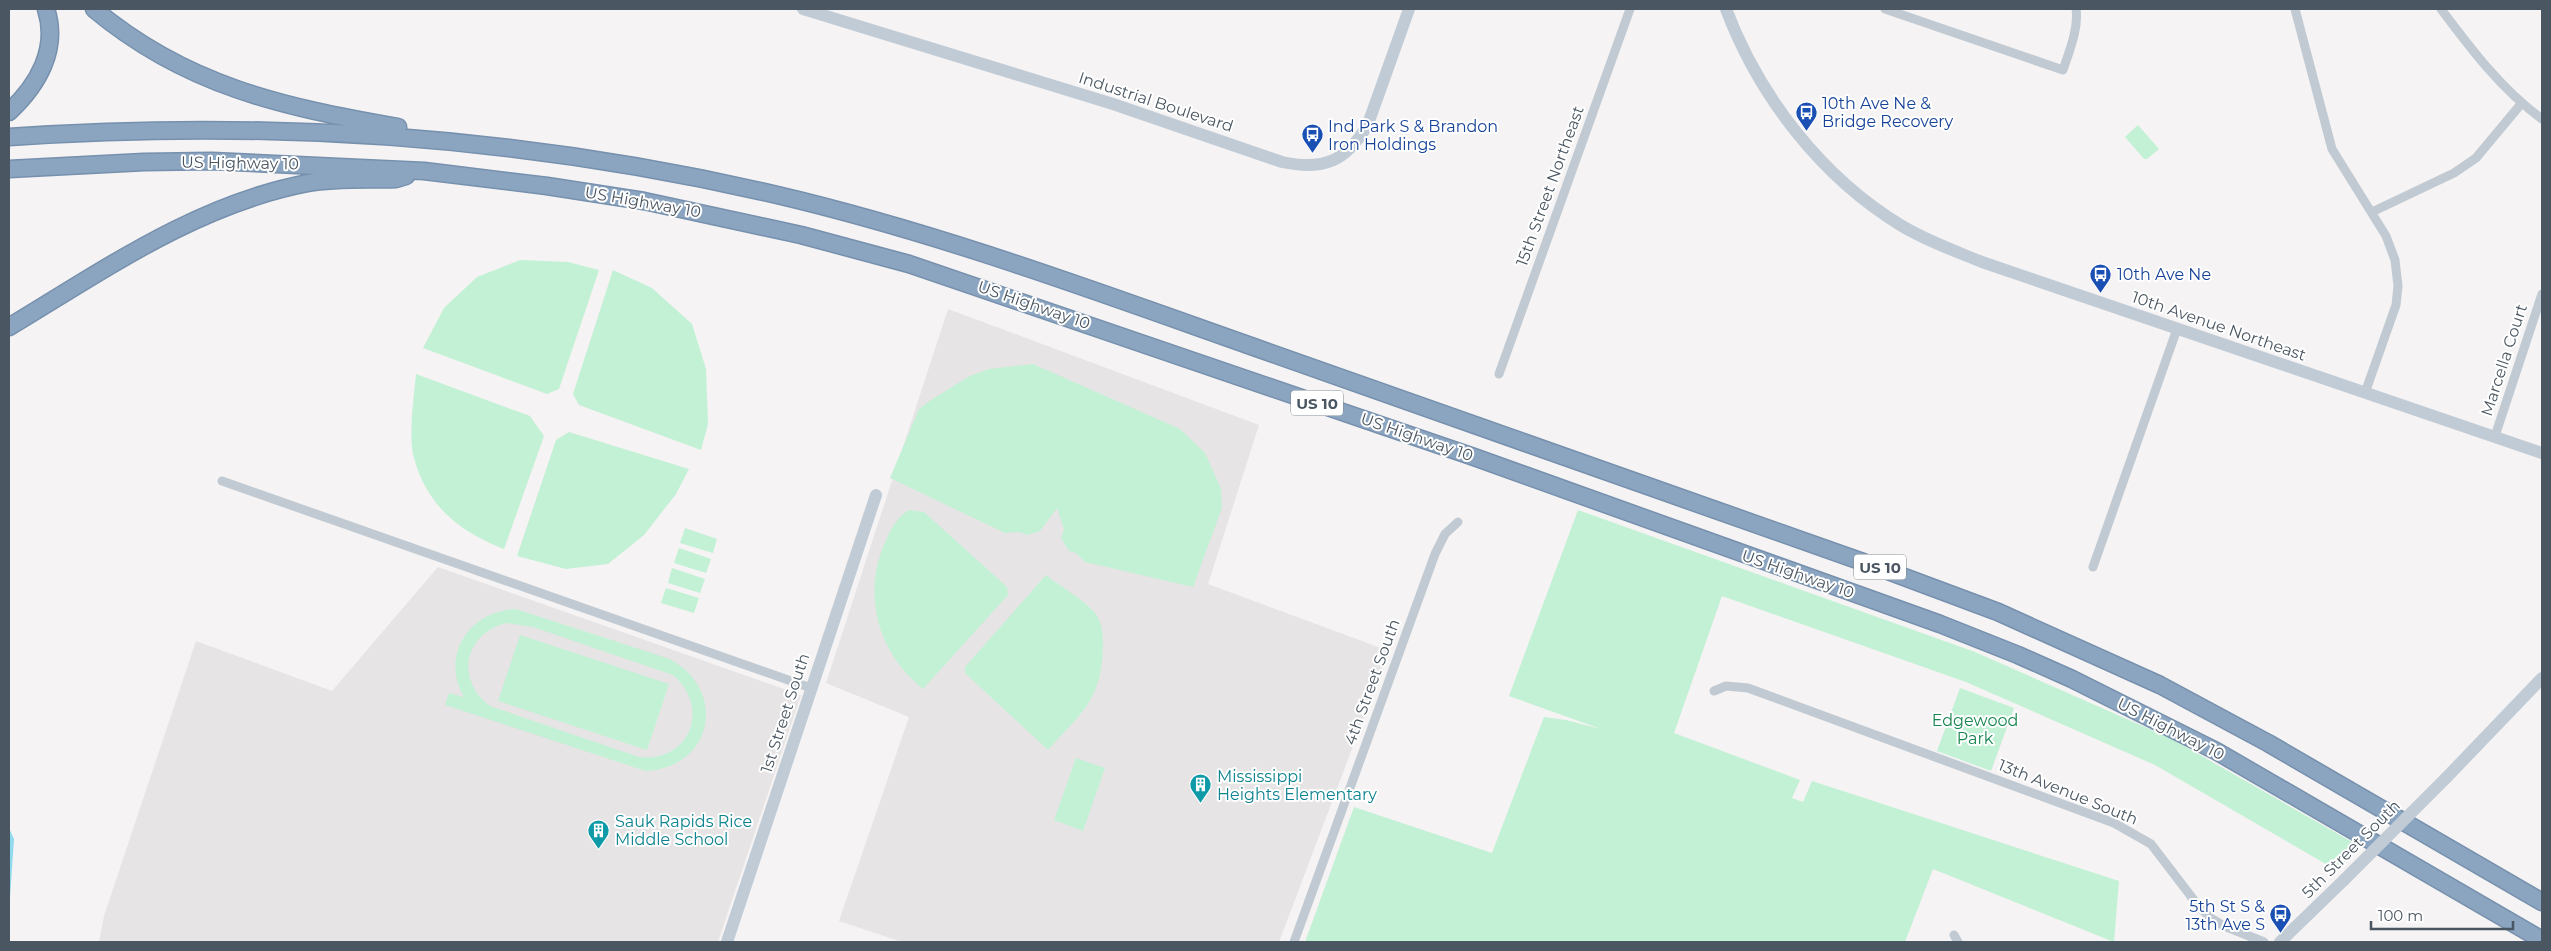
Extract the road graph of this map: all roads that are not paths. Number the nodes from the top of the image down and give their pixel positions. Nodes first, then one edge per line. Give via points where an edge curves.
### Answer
1 (46, 9) edge
2 (94, 9) edge
3 (803, 9) edge
4 (1409, 9) edge
5 (1630, 9) edge
6 (1726, 9) edge
7 (1885, 9) edge
8 (2076, 9) edge
9 (2295, 9) edge
10 (2441, 9) edge
11 (2521, 104) junction
12 (9, 112) edge
13 (2542, 119) edge
14 (9, 137) edge
15 (504, 146) junction
16 (9, 169) edge
17 (424, 171) junction
18 (2372, 212) junction
19 (2542, 294) edge
20 (9, 327) edge
21 (2177, 329) junction
22 (1499, 374) dead end
23 (2365, 393) junction
24 (2495, 436) junction
25 (2542, 453) edge
26 (222, 481) dead end
27 (876, 495) dead end
28 (1458, 522) dead end
29 (2093, 567) dead end
30 (2542, 678) edge
31 (811, 688) junction
32 (1714, 691) dead end
33 (2459, 852) junction
34 (2422, 869) junction
35 (2542, 894) edge
36 (2542, 902) edge
37 (2542, 940) edge
38 (727, 942) edge
39 (1294, 942) edge
40 (2264, 942) edge
41 (2280, 942) edge
42 (2525, 942) edge

1 - 12 highway via 50,32 48,57 24,98
2 - 15 highway via 140,44 223,86 332,116
3 - 4 street, Industrial Boulevard via 1299,165 1333,161 1360,138 1368,124
5 - 22 street, 15th Street Northeast
6 - 21 street, 10th Avenue Northeast via 1754,71 1792,128 1824,164 1877,208 1909,229 1960,254
7 - 8 street via 2063,70 2072,42
9 - 18 street via 2332,149
10 - 11 street via 2481,62
11 - 13 street
11 - 18 street via 2476,158 2454,173
14 - 15 highway, US Highway 10 via 151,130 282,129
15 - 33 highway, US Highway 10 / US 10 via 682,175 774,194 1021,265 1880,568 1998,612 2168,689
16 - 17 highway, US Highway 10 / US 10 via 212,161
17 - 20 highway via 396,179 310,183 251,196 152,241
17 - 34 highway, US Highway 10 / US 10 via 636,200 854,248 974,284 1474,456 1940,624 2027,659 2216,751
18 - 23 street via 2395,260 2398,286 2396,305
19 - 24 street, Marcella Court
21 - 23 street, 10th Avenue Northeast
21 - 29 street
23 - 24 street, 10th Avenue Northeast
24 - 25 street, 10th Avenue Northeast
26 - 31 street
27 - 31 street, 1st Street South
28 - 39 street, 4th Street South via 1445,534 1435,554
30 - 41 street, 5th Street South, bridge
31 - 38 street, 1st Street South
32 - 40 street, 13th Avenue South via 1726,686 1748,688 2114,823 2151,844 2212,919
33 - 35 highway
33 - 36 highway, US 10
34 - 37 highway, US Highway 10 / US 10
34 - 42 highway

